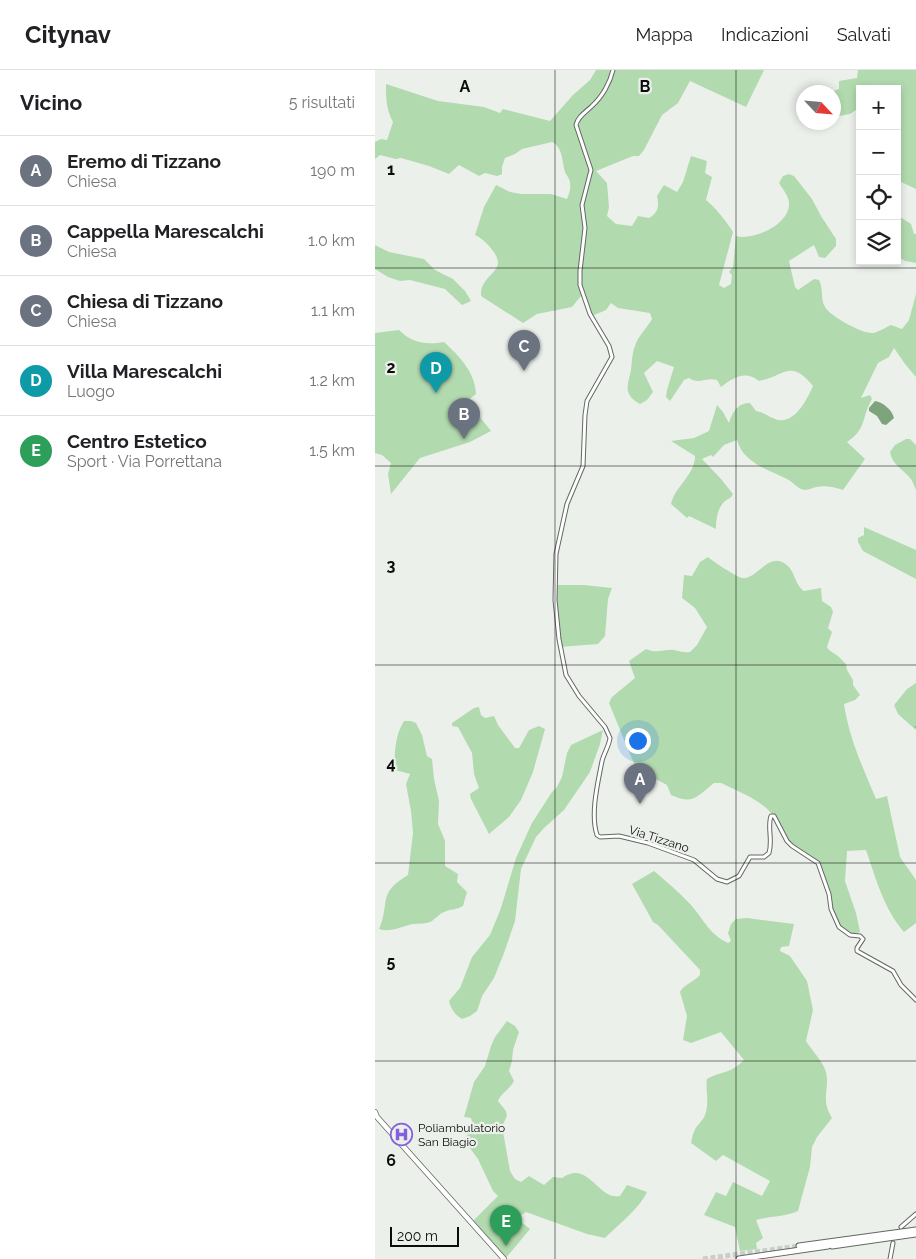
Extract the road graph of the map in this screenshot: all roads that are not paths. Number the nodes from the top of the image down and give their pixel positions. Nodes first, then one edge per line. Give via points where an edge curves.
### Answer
1 (613, 70) edge
2 (916, 1000) edge
3 (376, 1117) edge
4 (916, 1214) edge
5 (901, 1227) dead end
6 (916, 1230) edge
7 (916, 1234) edge
8 (893, 1243) dead end
9 (799, 1246) tunnel mouth
10 (504, 1259) edge
11 (739, 1259) edge
12 (890, 1259) edge

1 - 2 street, Via Tizzano via 604,90 576,124 590,163 582,205 585,228 579,278 594,324 609,346 611,357 587,401 583,466 567,504 555,554 555,600 566,675 610,738 596,792 597,835 639,840 689,858 727,882 739,876 751,858 764,857 769,853 769,820 773,816 792,846 818,863 837,924 850,935 863,939 857,951 893,972
3 - 10 main road
4 - 5 street
6 - 9 highway
7 - 11 highway
8 - 12 street

